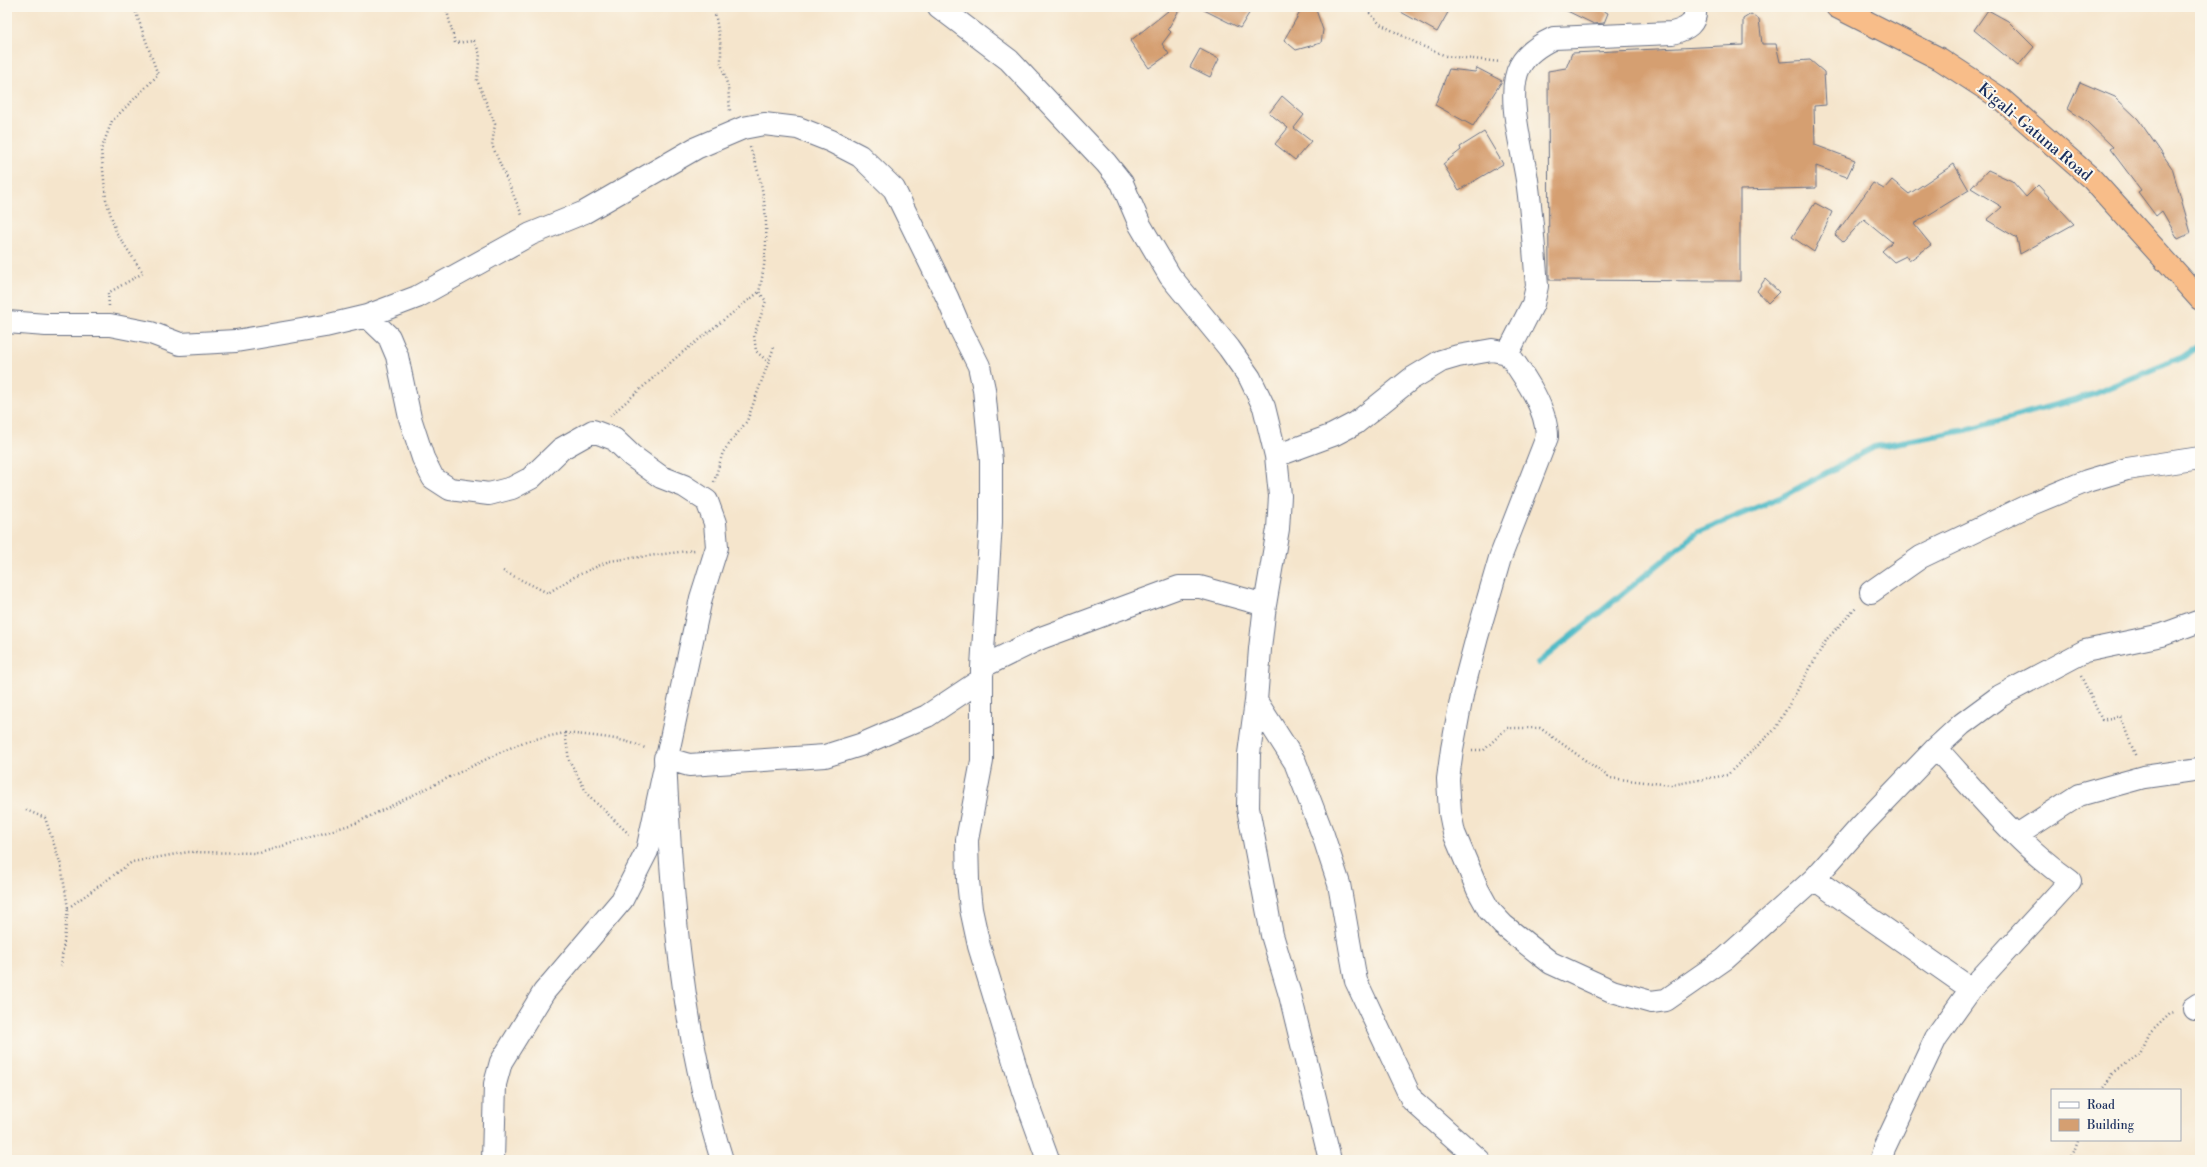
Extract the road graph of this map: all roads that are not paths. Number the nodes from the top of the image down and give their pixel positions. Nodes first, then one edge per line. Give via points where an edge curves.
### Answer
1 (939, 7) edge
2 (1695, 7) edge
3 (1837, 7) edge
4 (2200, 299) edge
5 (367, 316) junction
6 (7, 322) edge
7 (1508, 353) junction
8 (1276, 456) junction
9 (2200, 458) edge
10 (1871, 592) road end
11 (1265, 605) junction
12 (2200, 621) edge
13 (982, 674) junction
14 (1256, 701) junction
15 (1936, 748) junction
16 (665, 758) junction
17 (2200, 769) edge
18 (2017, 836) junction
19 (1814, 879) junction
20 (1971, 989) junction
21 (493, 1160) edge
22 (722, 1160) edge
23 (1048, 1160) edge
24 (1330, 1160) edge
25 (1479, 1160) edge
26 (1881, 1160) edge

1 - 8 street via 1009,60 1122,183 1140,225 1170,276 1250,378 1264,407
2 - 7 street via 1696,16 1692,23 1681,30 1672,33 1554,38 1537,46 1520,66 1515,81 1514,110 1528,182 1537,286 1533,304
3 - 4 highway, Kigali-Gatuna Road via 1940,59 2000,98 2092,179
5 - 6 street via 267,336 200,344 180,344 151,333 110,325
5 - 13 street via 417,298 531,234 585,212 696,148 739,129 764,124 798,128 832,141 860,156 894,189 979,366 984,389 991,468 990,556
5 - 16 street via 389,337 398,356 410,418 423,458 433,478 450,489 489,494 512,488 531,478 561,449 593,431 614,439 661,477 684,486 707,501 715,523 717,547 701,598
7 - 8 street via 1492,350 1441,362 1411,379 1356,423 1333,435
7 - 19 street via 1527,382 1547,431 1545,445 1519,506 1494,579 1465,683 1448,779 1454,833 1489,910 1503,925 1551,963 1612,991 1651,1002 1666,1000 1725,959
8 - 11 street via 1280,496 1279,522
9 - 10 street via 2126,469 2087,480 2028,505 1921,557
11 - 13 street via 1200,587 1178,587 1041,638
11 - 14 street
12 - 15 street via 2162,635 2086,651 2000,696 1962,724
13 - 16 street via 927,716 860,745 825,756 689,765
13 - 23 street via 982,761 968,840 971,909 988,977 1023,1091
14 - 24 street via 1249,754 1250,816 1272,935 1290,995
14 - 25 street via 1295,762 1339,884 1356,981 1412,1100
15 - 18 street
15 - 19 street
16 - 21 street via 647,851 622,900 544,992 501,1062 495,1084
16 - 22 street via 671,872 689,1031 712,1129
17 - 18 street via 2144,777 2079,795
18 - 20 street via 2070,881
19 - 20 street
20 - 26 street via 1936,1038 1884,1148

